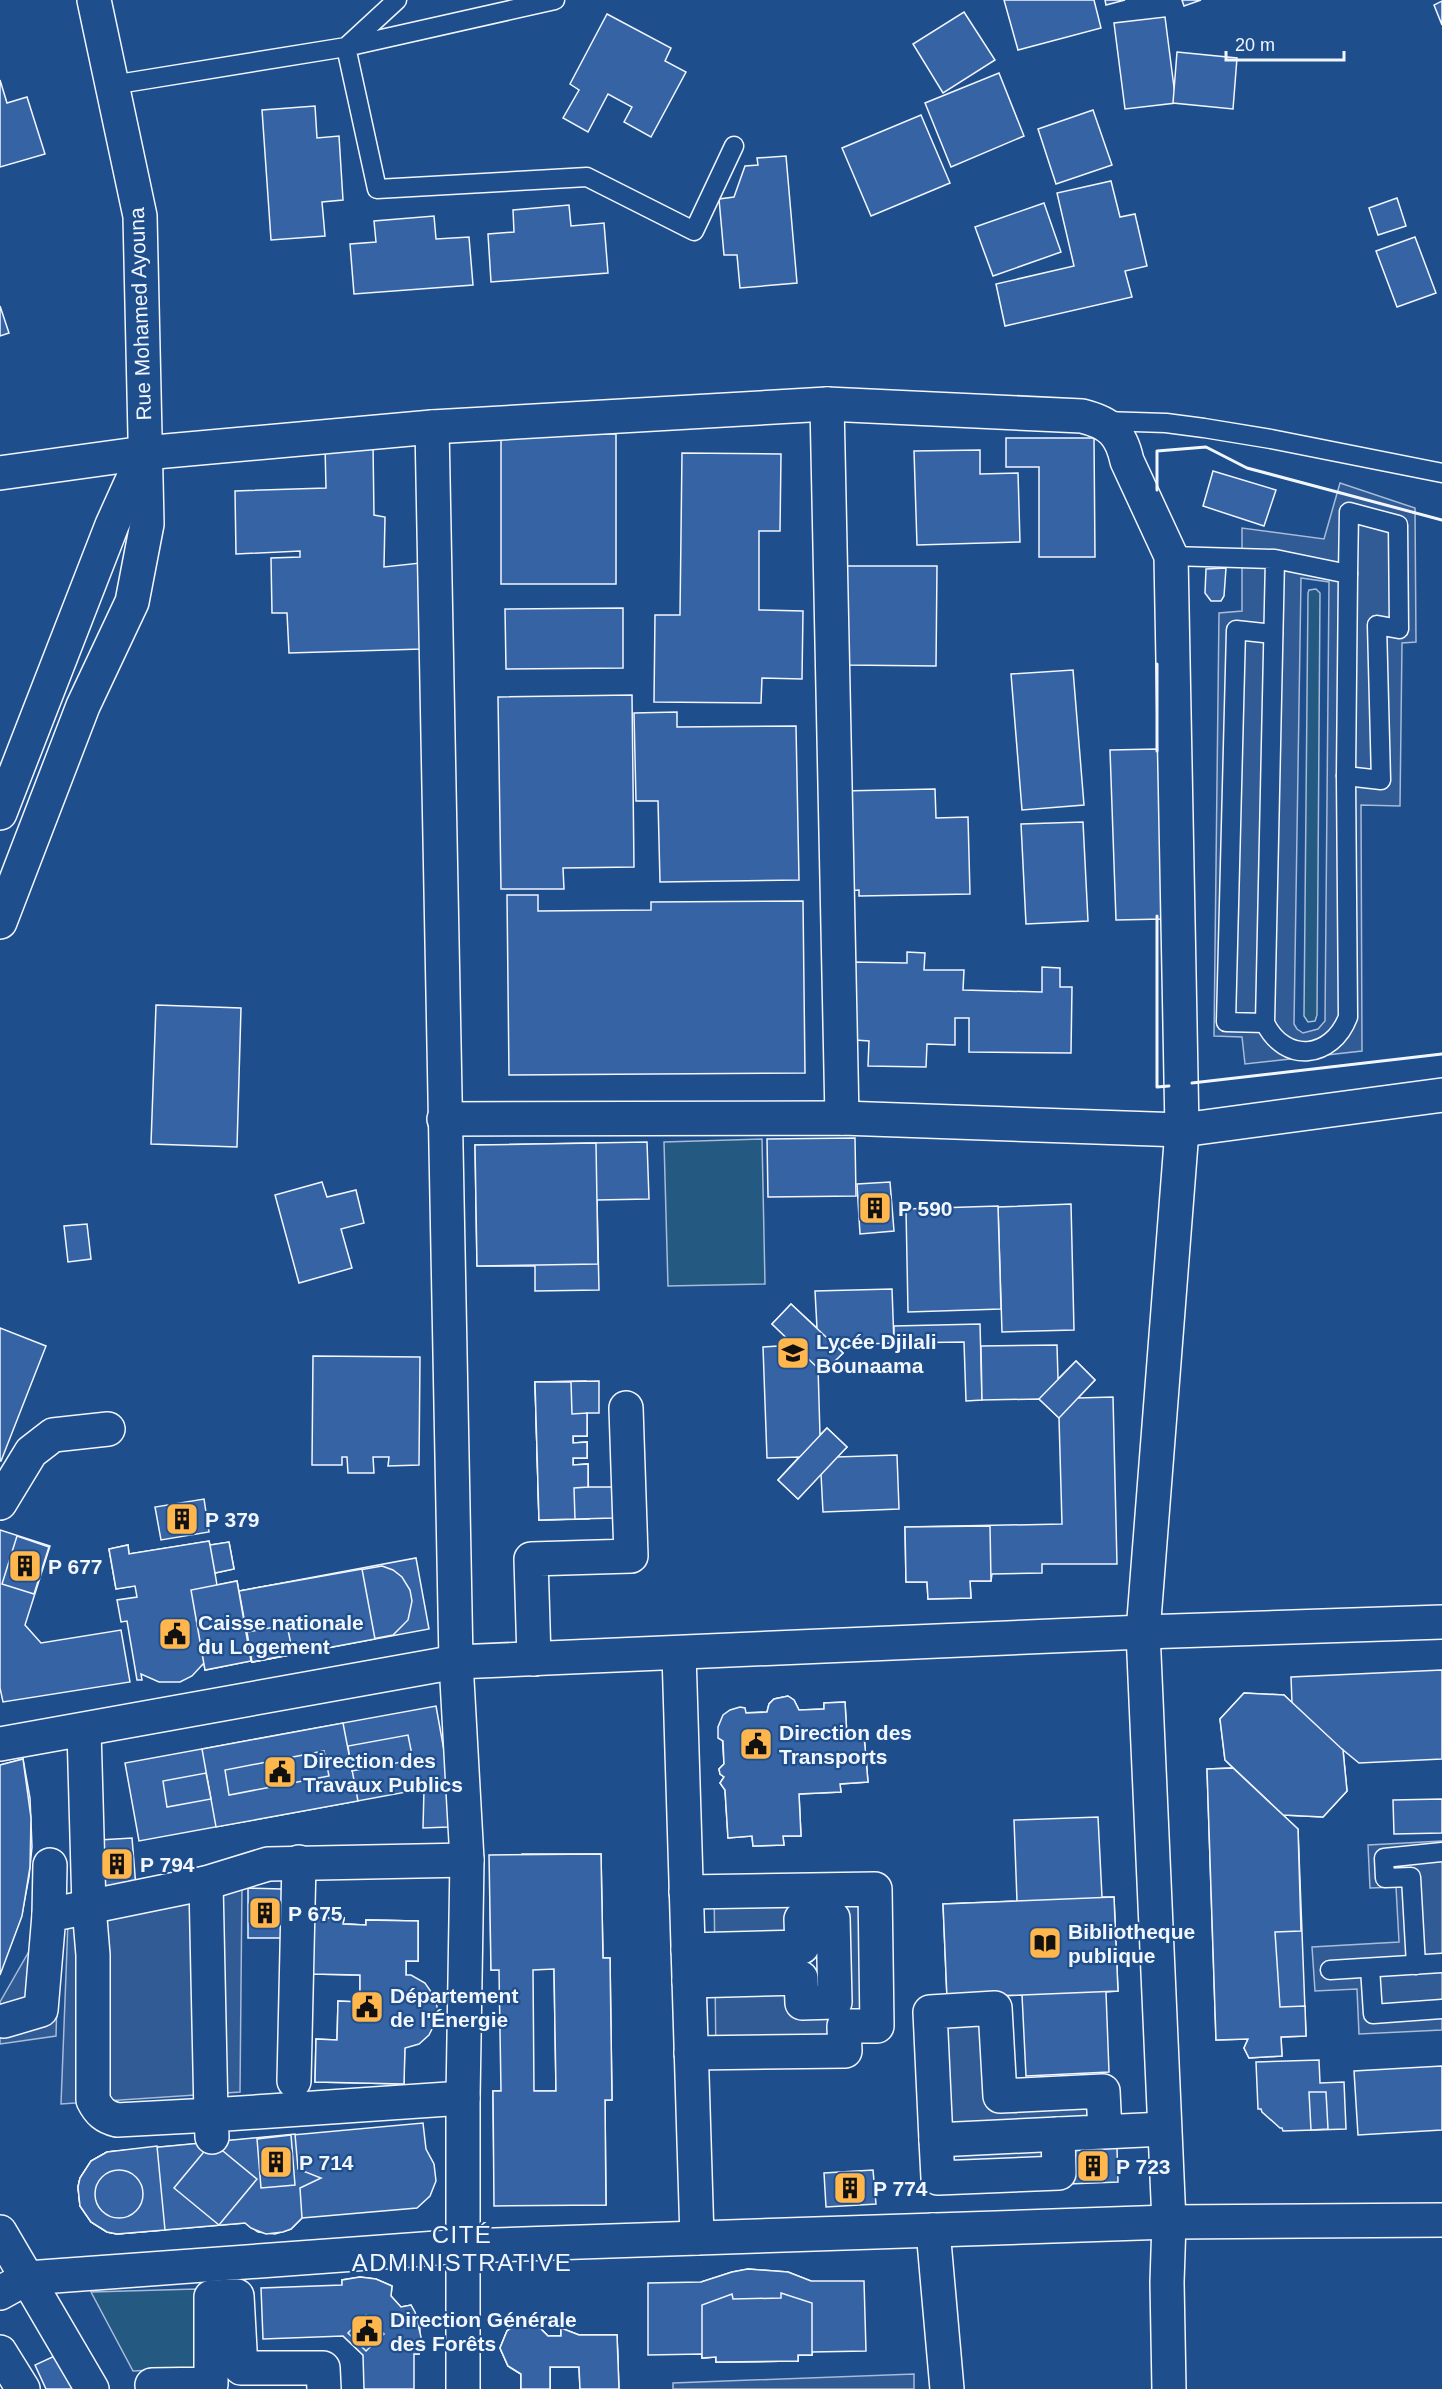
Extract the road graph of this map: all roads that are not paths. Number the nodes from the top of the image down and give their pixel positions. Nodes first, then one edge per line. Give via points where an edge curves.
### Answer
1 (94, 0) edge
2 (397, 0) edge
3 (555, 0) edge
4 (346, 47) junction
5 (112, 86) junction
6 (734, 146) dead end
7 (827, 404) junction
8 (1100, 421) junction
9 (432, 427) junction
10 (144, 453) junction
11 (0, 473) edge
12 (1442, 473) edge
13 (1171, 556) junction
14 (1275, 559) junction
15 (1348, 574) junction
16 (1273, 634) junction
17 (1346, 776) junction
18 (0, 813) edge
19 (0, 922) edge
20 (1264, 1023) junction
21 (1442, 1095) edge
22 (842, 1118) junction
23 (444, 1119) junction
24 (1182, 1130) junction
25 (626, 1408) dead end
26 (108, 1429) dead end
27 (0, 1503) edge
28 (1442, 1622) edge
29 (1143, 1632) junction
30 (679, 1654) junction
31 (534, 1659) junction
32 (456, 1662) junction
33 (84, 1730) junction
34 (0, 1744) edge
35 (1442, 1852) edge
36 (467, 1860) junction
37 (299, 1862) junction
38 (50, 1865) dead end
39 (206, 1883) junction
40 (686, 1892) junction
41 (89, 1907) junction
42 (49, 1916) junction
43 (1442, 1963) edge
44 (688, 1965) junction
45 (1416, 1965) junction
46 (1370, 1968) junction
47 (1330, 1970) dead end
48 (1442, 2009) edge
49 (4, 2021) dead end
50 (691, 2053) junction
51 (294, 2081) dead end
52 (463, 2098) junction
53 (212, 2126) junction
54 (1164, 2129) junction
55 (1105, 2132) junction
56 (1442, 2220) edge
57 (1169, 2222) junction
58 (933, 2230) junction
59 (0, 2232) edge
60 (697, 2238) junction
61 (464, 2246) junction
62 (13, 2285) edge
63 (0, 2352) edge
64 (23, 2389) edge
65 (92, 2389) edge
66 (155, 2389) edge
67 (324, 2389) edge
68 (463, 2389) edge
69 (947, 2389) edge
70 (1169, 2389) edge

1 - 5 street, Rue Mohamed Ayouna
2 - 4 lane
3 - 4 lane
4 - 5 lane
4 - 6 lane via 377,189 587,177 694,231
5 - 10 street, Rue Mohamed Ayouna via 140,216
7 - 8 street via 1082,416
7 - 9 street
7 - 22 street
8 - 12 lane via 1204,428
8 - 13 street via 1114,431 1124,446 1127,461
9 - 10 street
9 - 23 street
10 - 11 street
10 - 18 street
10 - 19 street, Rue Mohamed Ayouna via 147,524 132,602 83,706
13 - 14 lane
13 - 24 street
14 - 15 lane
14 - 16 lane
15 - 17 lane
15 - 17 lane via 1349,512 1398,525 1399,628 1377,625 1381,780
16 - 20 lane
16 - 20 lane via 1236,630 1226,1022
17 - 20 lane via 1348,1017 1338,1037 1309,1052 1287,1047
21 - 24 street
22 - 23 street
22 - 24 street
23 - 32 street
24 - 29 street
25 - 31 street via 631,1556 531,1559
26 - 27 street via 52,1436 31,1452
28 - 29 street
29 - 30 street
29 - 54 street
30 - 31 street
30 - 40 street
31 - 32 street
32 - 33 street
32 - 36 street
33 - 34 street
33 - 41 street
35 - 45 lane via 1384,1858 1385,1878 1411,1877
36 - 37 street
36 - 52 street
37 - 39 street via 268,1864
37 - 51 street
38 - 42 street
39 - 41 street
39 - 53 street
40 - 44 street
40 - 50 street via 874,1889 877,2025 844,2026 845,2051
41 - 42 street
41 - 53 street via 93,1955 93,2100 98,2109 117,2120
42 - 49 street via 41,2010
43 - 45 lane
44 - 44 street via 801,1978 802,2003 835,2002 833,1918 801,1919 802,1947
44 - 50 street
45 - 46 lane
46 - 47 lane
46 - 48 lane via 1372,2014
50 - 60 street
52 - 53 street
52 - 61 street
54 - 55 street
54 - 57 street
55 - 55 street via 1103,2091 1000,2096 995,2008 930,2012 936,2140
56 - 57 street
57 - 58 street
57 - 70 street
58 - 60 street
58 - 69 street
59 - 62 street
60 - 61 street
61 - 62 street
61 - 68 street
62 - 65 street
63 - 64 street
66 - 67 street via 152,2385 211,2384 211,2297 237,2296 241,2368 323,2368

